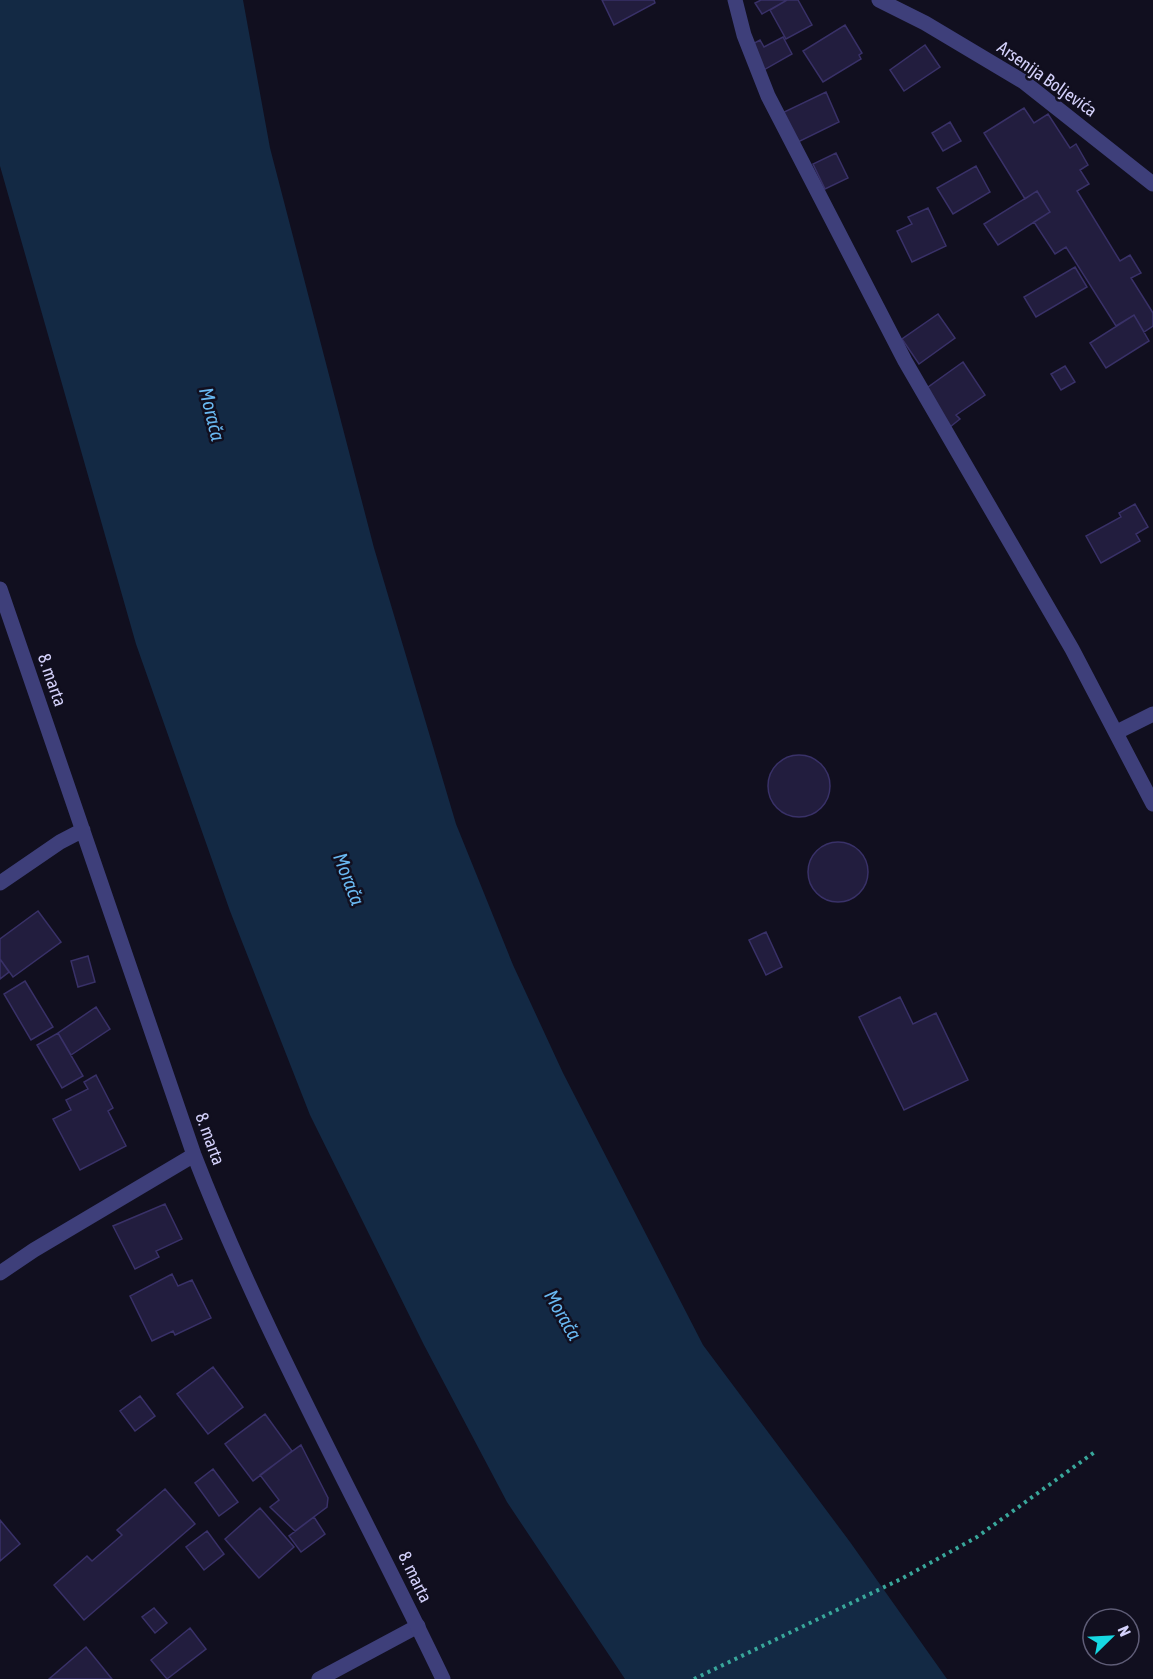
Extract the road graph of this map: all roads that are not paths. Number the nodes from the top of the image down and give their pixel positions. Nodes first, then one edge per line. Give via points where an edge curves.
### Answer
1 (735, 0) edge
2 (879, 0) edge
3 (1153, 184) edge
4 (0, 589) edge
5 (1153, 714) edge
6 (1117, 732) junction
7 (1153, 804) edge
8 (83, 830) junction
9 (0, 884) edge
10 (195, 1155) junction
11 (0, 1273) edge
12 (418, 1626) junction
13 (319, 1679) edge
14 (443, 1679) edge

1 - 6 street via 768,96 900,350
2 - 3 street, Arsenija Boljevića via 1024,82
4 - 8 street, 8. marta
5 - 6 street
6 - 7 street
8 - 9 street
8 - 10 street, 8. marta
10 - 11 street
10 - 12 street, 8. marta via 220,1222 261,1311
12 - 13 street
12 - 14 street, 8. marta

